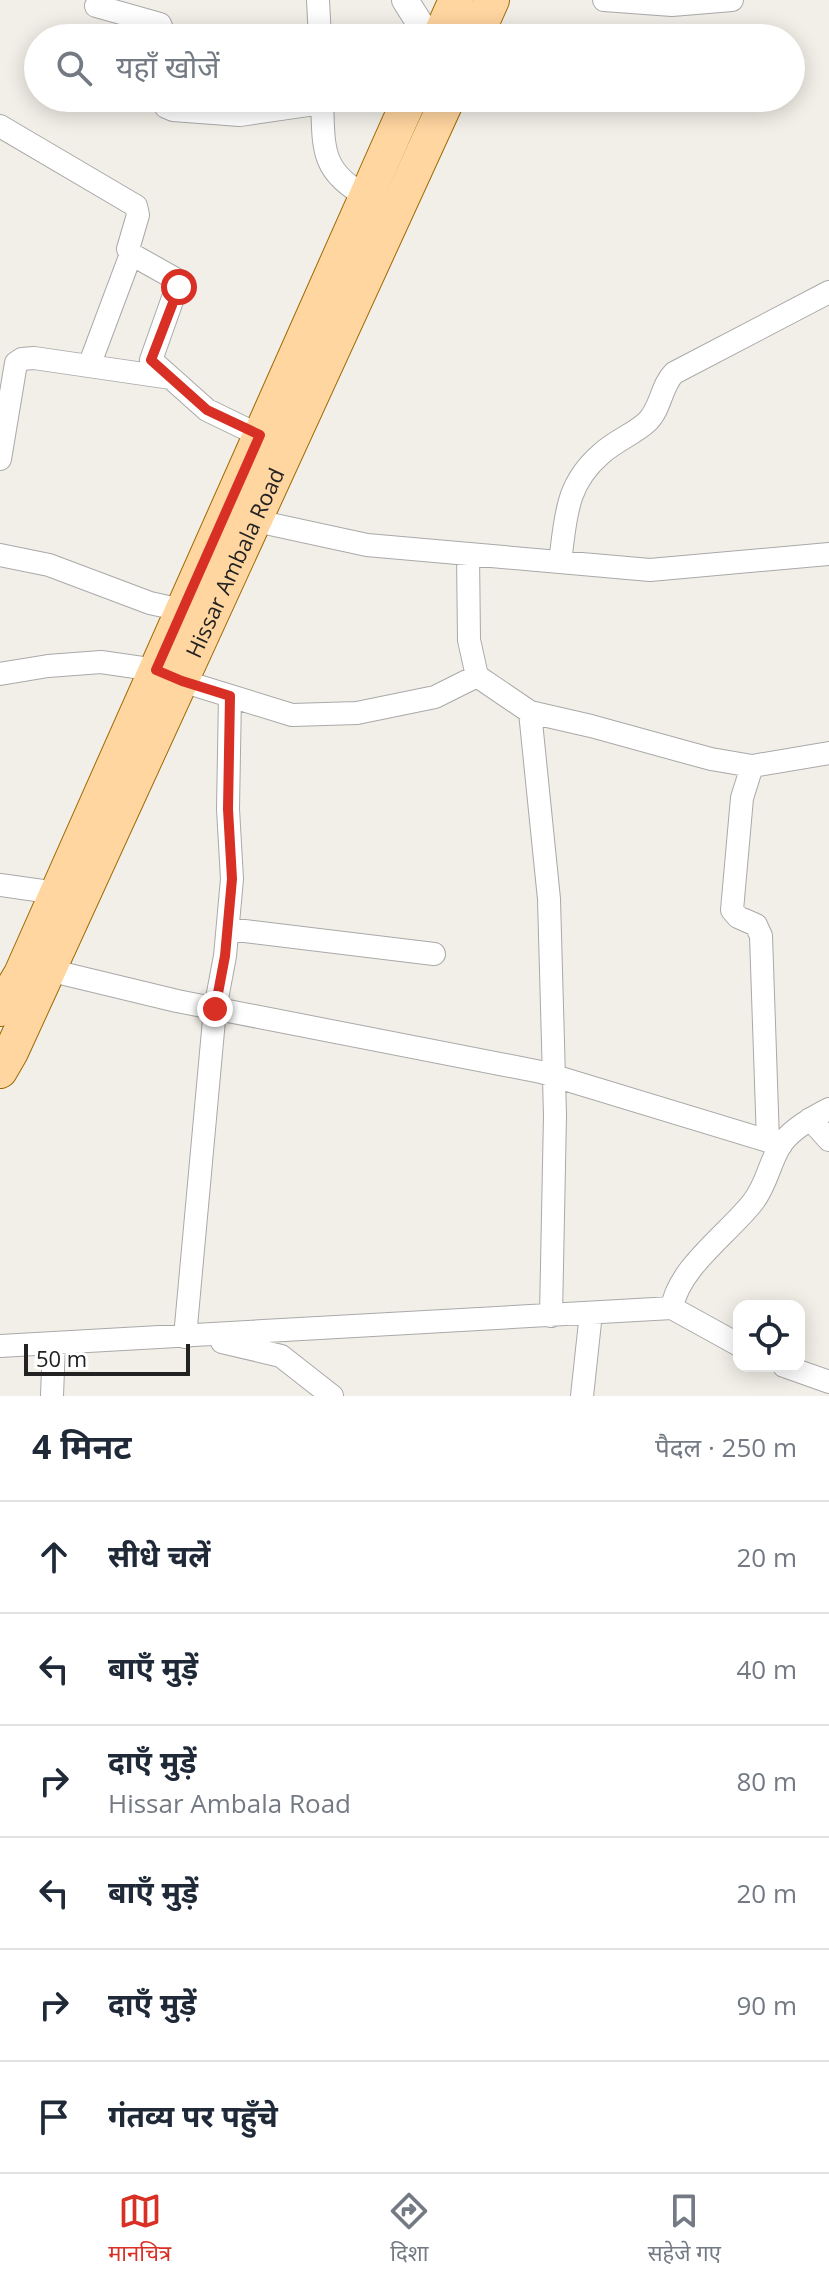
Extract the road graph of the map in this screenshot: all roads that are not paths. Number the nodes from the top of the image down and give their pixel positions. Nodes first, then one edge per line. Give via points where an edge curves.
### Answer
1 (318, 0) edge
2 (405, 0) edge
3 (456, 0) edge
4 (492, 0) edge
5 (604, 0) edge
6 (732, 0) edge
7 (96, 6) dead end
8 (160, 24) edge
9 (319, 24) edge
10 (420, 24) edge
11 (445, 24) edge
12 (481, 24) edge
13 (200, 112) edge
14 (256, 112) edge
15 (323, 112) edge
16 (404, 112) edge
17 (441, 112) edge
18 (0, 126) edge
19 (366, 196) junction
20 (131, 254) junction
21 (829, 292) edge
22 (89, 366) junction
23 (172, 379) junction
24 (274, 443) junction
25 (0, 459) edge
26 (240, 518) junction
27 (468, 554) junction
28 (829, 554) edge
29 (0, 555) edge
30 (560, 562) junction
31 (198, 613) junction
32 (0, 674) edge
33 (169, 676) junction
34 (477, 676) junction
35 (230, 696) junction
36 (530, 712) junction
37 (829, 753) edge
38 (752, 766) junction
39 (0, 885) edge
40 (57, 893) junction
41 (228, 929) junction
42 (434, 954) dead end
43 (37, 967) junction
44 (0, 1009) edge
45 (215, 1009) junction
46 (0, 1071) edge
47 (552, 1074) junction
48 (819, 1114) edge
49 (829, 1140) edge
50 (774, 1143) junction
51 (672, 1308) junction
52 (591, 1313) junction
53 (551, 1316) junction
54 (194, 1337) junction
55 (733, 1342) edge
56 (54, 1343) junction
57 (0, 1346) edge
58 (801, 1372) edge
59 (829, 1382) edge
60 (52, 1396) edge
61 (332, 1396) edge
62 (582, 1396) edge

1 - 9 street
2 - 10 street
3 - 11 main road
4 - 12 main road
5 - 6 street via 672,5
7 - 8 street
13 - 14 street
15 - 19 street via 325,154 345,185
16 - 19 main road, Hissar Ambala Road
17 - 24 main road, Hissar Ambala Road
18 - 20 street via 136,206 128,244
19 - 24 main road, Hissar Ambala Road
20 - 22 street
20 - 23 street via 179,281 151,360
21 - 30 street via 666,381 649,420 600,454 577,481
22 - 23 street
22 - 25 street via 34,358 16,363
23 - 24 street via 207,410
24 - 26 main road, Hissar Ambala Road
26 - 27 street via 367,545
26 - 31 main road, Hissar Ambala Road
27 - 30 street
27 - 34 street via 469,640
28 - 30 street via 650,570
29 - 31 street via 49,565 150,603
31 - 33 main road, Hissar Ambala Road
32 - 33 street via 101,662
33 - 35 street
33 - 40 main road, Hissar Ambala Road
33 - 43 main road, Hissar Ambala Road
34 - 35 street via 435,697 357,713 292,715
34 - 36 street
35 - 41 street
36 - 38 street
36 - 47 street via 549,899
37 - 38 street
38 - 50 street via 742,798 732,910 756,925 761,936
39 - 40 street
40 - 43 main road, Hissar Ambala Road
41 - 42 street
41 - 45 street
43 - 44 main road, Hissar Ambala Road
43 - 45 street
43 - 46 main road, Hissar Ambala Road
45 - 47 street
45 - 54 street
47 - 50 street
47 - 53 street
48 - 49 street
48 - 50 street
50 - 51 street via 760,1192 682,1280
51 - 52 street
51 - 55 street
52 - 53 street
52 - 62 street
53 - 54 street
54 - 56 street
54 - 61 street via 281,1356
56 - 57 street
56 - 60 street
58 - 59 street

